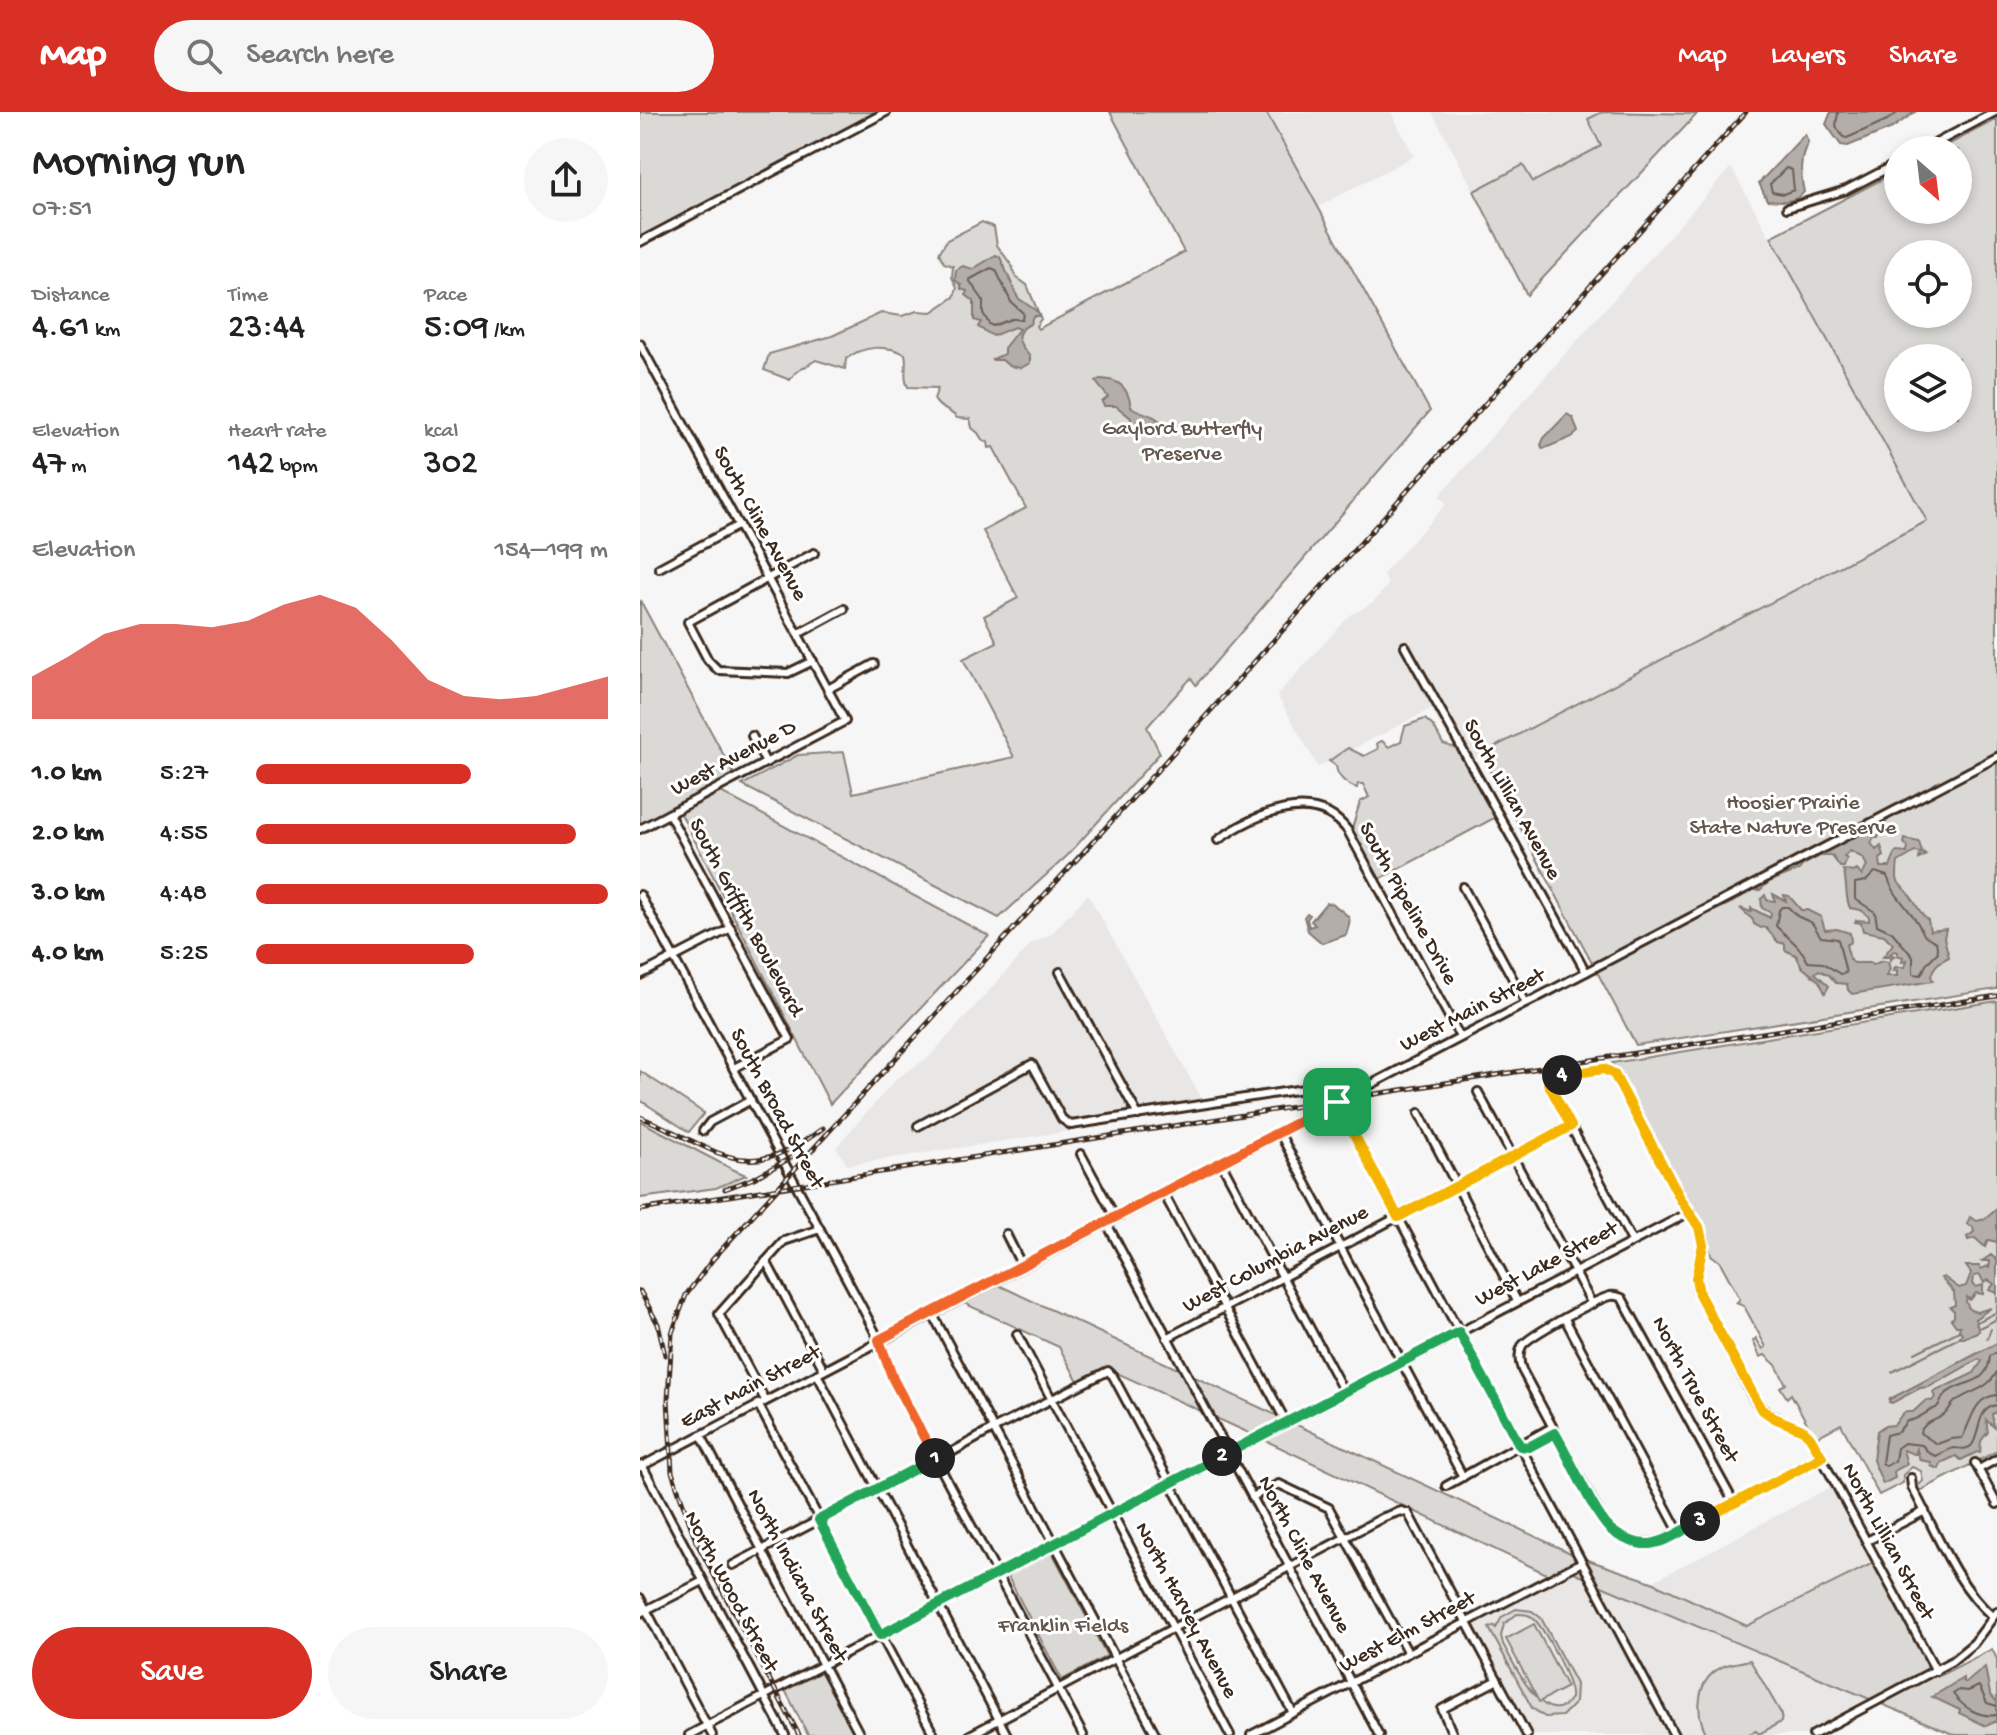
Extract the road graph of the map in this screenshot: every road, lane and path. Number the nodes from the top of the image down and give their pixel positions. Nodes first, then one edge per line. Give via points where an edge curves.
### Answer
1 (886, 112) edge
2 (1995, 112) edge
3 (1950, 136) edge
4 (1884, 170) edge
5 (1787, 208) dead end
6 (640, 242) edge
7 (640, 344) edge
8 (739, 525) junction
9 (814, 553) dead end
10 (659, 568) dead end
11 (768, 578) junction
12 (844, 609) dead end
13 (798, 634) junction
14 (1405, 646) dead end
15 (813, 661) junction
16 (874, 664) dead end
17 (828, 689) junction
18 (845, 721) joint
19 (752, 736) dead end
20 (1997, 757) edge
21 (766, 763) junction
22 (669, 814) junction
23 (640, 829) edge
24 (1218, 840) dead end
25 (1463, 887) dead end
26 (640, 895) edge
27 (731, 928) junction
28 (674, 958) junction
29 (1060, 972) dead end
30 (1586, 972) junction
31 (640, 975) edge
32 (1526, 1003) junction
33 (1460, 1037) junction
34 (734, 1068) junction
35 (1365, 1087) junction
36 (1478, 1092) dead end
37 (751, 1100) junction
38 (1337, 1102) junction
39 (1419, 1113) dead end
40 (1138, 1115) junction
41 (918, 1126) dead end
42 (1571, 1126) junction
43 (703, 1131) dead end
44 (1279, 1132) junction
45 (1081, 1154) dead end
46 (1514, 1156) junction
47 (1221, 1162) junction
48 (1456, 1186) junction
49 (1163, 1192) junction
50 (1690, 1212) junction
51 (1115, 1217) junction
52 (1398, 1217) junction
53 (1106, 1222) junction
54 (820, 1229) junction
55 (1006, 1234) dead end
56 (1632, 1241) junction
57 (1340, 1247) junction
58 (766, 1261) junction
59 (1022, 1266) junction
60 (1575, 1271) junction
61 (1282, 1277) junction
62 (1517, 1301) junction
63 (1592, 1304) junction
64 (1225, 1307) junction
65 (932, 1313) junction
66 (1565, 1319) junction
67 (1459, 1332) junction
68 (1017, 1334) dead end
69 (1167, 1338) junction
70 (879, 1340) junction
71 (1401, 1362) junction
72 (820, 1372) junction
73 (1344, 1392) junction
74 (1051, 1399) junction
75 (762, 1402) junction
76 (1286, 1422) junction
77 (993, 1429) junction
78 (1554, 1430) junction
79 (701, 1435) junction
80 (1520, 1446) junction
81 (1228, 1453) junction
82 (1822, 1457) junction
83 (935, 1458) junction
84 (1997, 1459) edge
85 (641, 1466) edge
86 (1463, 1477) junction
87 (1911, 1478) dead end
88 (1170, 1483) junction
89 (1446, 1486) dead end
90 (877, 1489) junction
91 (1252, 1497) junction
92 (1734, 1503) junction
93 (1997, 1504) edge
94 (1925, 1511) junction
95 (1112, 1514) junction
96 (819, 1520) junction
97 (1679, 1532) junction
98 (1346, 1537) junction
99 (1867, 1541) junction
100 (1054, 1544) junction
101 (762, 1550) junction
102 (1582, 1562) junction
103 (733, 1565) dead end
104 (1290, 1568) junction
105 (997, 1574) junction
106 (703, 1581) junction
107 (640, 1598) edge
108 (1232, 1598) junction
109 (938, 1604) junction
110 (643, 1612) edge
111 (1995, 1614) edge
112 (1467, 1622) junction
113 (1173, 1629) junction
114 (880, 1635) junction
115 (1408, 1653) junction
116 (1115, 1659) junction
117 (822, 1665) junction
118 (1936, 1671) junction
119 (1498, 1680) junction
120 (1351, 1683) junction
121 (1058, 1689) junction
122 (764, 1696) junction
123 (1293, 1713) junction
124 (999, 1720) junction
125 (707, 1726) junction
126 (689, 1735) edge
127 (712, 1735) edge
128 (785, 1735) edge
129 (860, 1735) edge
130 (934, 1735) edge
131 (970, 1735) edge
132 (1007, 1735) edge
133 (1083, 1735) edge
134 (1156, 1735) edge
135 (1230, 1735) edge
136 (1251, 1735) edge
137 (1379, 1735) edge
138 (1453, 1735) edge
139 (1527, 1735) edge
140 (1674, 1735) edge
141 (1813, 1735) edge

1 - 6 street
2 - 3 street
4 - 5 street via 1846,190
7 - 8 street, South Cline Avenue
8 - 10 street
8 - 11 street, South Cline Avenue
9 - 11 street
11 - 13 street, South Cline Avenue
11 - 15 street via 688,622 708,660 718,670 788,673
12 - 13 street
13 - 15 street, South Cline Avenue
14 - 30 street, South Lillian Avenue
15 - 17 street, South Cline Avenue
16 - 17 street
17 - 18 street, South Cline Avenue
18 - 21 street, West Avenue D
19 - 21 street
20 - 30 street, West Main Street
21 - 22 street, West Avenue D
22 - 23 street, West Avenue D
22 - 27 street, South Griffith Boulevard
24 - 33 street, South Pipeline Drive via 1249,821 1284,809 1315,808 1337,819
25 - 32 street
26 - 28 street, South Broad Street
27 - 28 street
27 - 34 street, South Griffith Boulevard via 790,1039
28 - 31 street
28 - 34 street, South Broad Street
29 - 40 street
30 - 32 street, West Main Street
32 - 33 street, West Main Street
33 - 35 street, West Main Street
34 - 37 street, South Broad Street
35 - 38 street, West Main Street
35 - 40 street via 1357,1078
36 - 46 street
37 - 43 street
37 - 54 street, South Broad Street
38 - 44 street, West Main Street
38 - 52 street
39 - 48 street
40 - 41 street via 1066,1123 1032,1064
42 - 46 street, West Columbia Avenue
42 - 50 street, North Lillian Street via 1549,1079 1609,1070
42 - 56 street
44 - 47 street, West Main Street
44 - 57 street
45 - 51 street
46 - 48 street, West Columbia Avenue
46 - 60 street
47 - 49 street, West Main Street
47 - 61 street
48 - 52 street, West Columbia Avenue
48 - 62 street
49 - 51 street, West Main Street
49 - 64 street
50 - 56 street, West Lake Street
50 - 82 street, North Lillian Street via 1703,1241 1696,1278 1699,1294 1755,1401 1770,1416 1806,1432
51 - 53 street, West Main Street
52 - 57 street, West Columbia Avenue
52 - 67 street
53 - 59 street, West Main Street
53 - 69 street, North Cline Avenue
54 - 58 street via 785,1240
54 - 70 street, South Broad Street
55 - 59 street
56 - 60 street, West Lake Street
57 - 61 street, West Columbia Avenue
57 - 71 street
58 - 72 street
58 - 75 street via 719,1314
59 - 65 street, West Main Street
60 - 62 street, West Lake Street
60 - 63 street
61 - 64 street, West Columbia Avenue
61 - 73 street
62 - 67 street, West Lake Street
63 - 66 street
63 - 92 street, North True Street via 1611,1296 1627,1303
64 - 69 street, West Columbia Avenue
64 - 76 street
65 - 70 street, West Main Street
65 - 77 street
66 - 78 street via 1529,1338 1520,1353 1522,1370
66 - 97 street
67 - 71 street, West Lake Street
67 - 80 street
68 - 74 street, North Harvey Avenue
69 - 81 street, North Cline Avenue
70 - 72 street, East Main Street
70 - 83 street, South Broad Street via 893,1379
71 - 73 street, West Lake Street
71 - 86 street
72 - 75 street, East Main Street
72 - 90 street
73 - 76 street, West Lake Street
74 - 77 street
74 - 88 street via 1109,1371
74 - 95 street, North Harvey Avenue
75 - 79 street, East Main Street
75 - 96 street
76 - 81 street, West Lake Street
77 - 83 street
77 - 100 street
78 - 80 street
78 - 97 street via 1614,1532 1650,1544
79 - 85 street, East Main Street
79 - 101 street, North Indiana Street
80 - 86 street
80 - 102 street
81 - 88 street, West Lake Street
81 - 91 street, North Cline Avenue
82 - 92 street
82 - 99 street, North Lillian Street
83 - 90 street
83 - 105 street, South Broad Street
84 - 93 street via 1977,1466
85 - 106 street, North Wood Street
86 - 89 street
87 - 94 street
88 - 95 street, West Lake Street
88 - 108 street
90 - 96 street
90 - 109 street
91 - 98 street via 1284,1485 1328,1506
91 - 104 street, North Cline Avenue
92 - 97 street
94 - 99 street
94 - 111 street via 1968,1591
95 - 100 street, West Lake Street
95 - 113 street, North Harvey Avenue
96 - 101 street
96 - 114 street
98 - 104 street
98 - 112 street via 1392,1513 1408,1513
98 - 115 street
99 - 118 street, North Lillian Street
100 - 105 street, West Lake Street
100 - 116 street
101 - 103 street
101 - 117 street, North Indiana Street
102 - 112 street, West Elm Street
102 - 140 street
104 - 108 street
104 - 120 street, North Cline Avenue
105 - 109 street, West Lake Street
105 - 121 street, South Broad Street
106 - 110 street
106 - 122 street, North Wood Street
107 - 110 street
108 - 113 street
108 - 123 street
109 - 114 street, West Lake Street
109 - 124 street
110 - 125 street
111 - 118 street via 1969,1648
112 - 115 street, West Elm Street
112 - 119 street
113 - 116 street
113 - 135 street, North Harvey Avenue
114 - 117 street, West Lake Street
114 - 130 street
115 - 120 street, West Elm Street
116 - 121 street
116 - 134 street
117 - 122 street, West Lake Street
117 - 129 street, North Indiana Street
118 - 141 street
119 - 138 street via 1442,1711
119 - 139 street
120 - 123 street, West Elm Street
120 - 137 street, North Cline Avenue
121 - 124 street
121 - 133 street, South Broad Street
122 - 125 street, West Lake Street
122 - 128 street, North Wood Street
123 - 136 street, West Elm Street
124 - 131 street
124 - 132 street
125 - 126 street, West Lake Street
125 - 127 street

